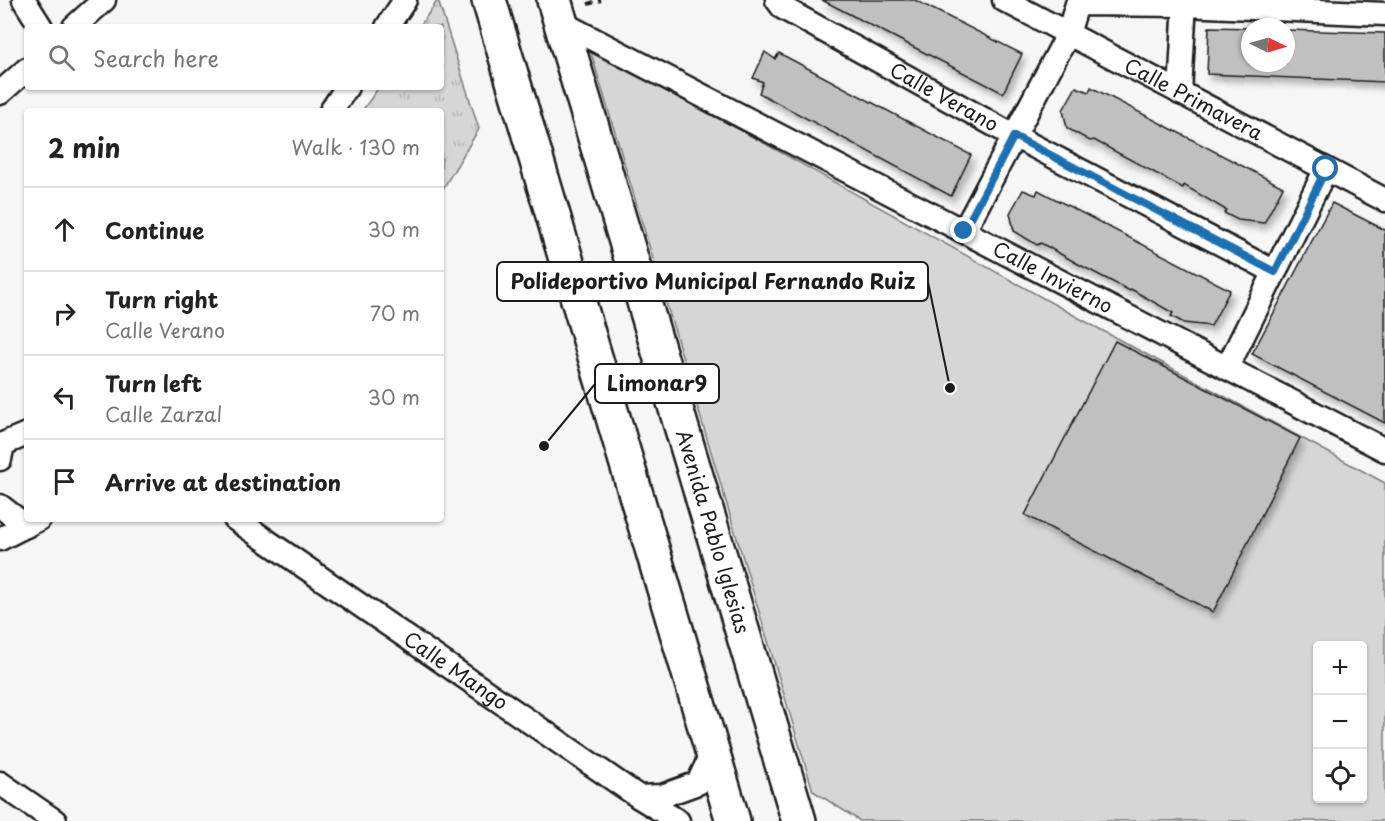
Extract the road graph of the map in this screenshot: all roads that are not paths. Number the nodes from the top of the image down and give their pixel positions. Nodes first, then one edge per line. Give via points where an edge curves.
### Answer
1 (24, 0) edge
2 (104, 0) edge
3 (405, 0) edge
4 (489, 0) edge
5 (777, 0) edge
6 (1004, 0) edge
7 (1185, 2) edge
8 (557, 11) edge
9 (1385, 14) edge
10 (39, 24) edge
11 (77, 24) edge
12 (389, 24) edge
13 (1068, 34) junction
14 (24, 72) edge
15 (345, 90) edge
16 (0, 93) edge
17 (1180, 93) junction
18 (333, 108) edge
19 (1014, 136) junction
20 (1326, 169) junction
21 (1385, 200) edge
22 (964, 231) junction
23 (1275, 272) junction
24 (1227, 368) junction
25 (24, 436) edge
26 (1, 447) edge
27 (1385, 450) edge
28 (0, 506) edge
29 (24, 518) edge
30 (32, 522) edge
31 (239, 522) edge
32 (0, 539) edge
33 (713, 751) junction
34 (0, 783) edge
35 (639, 797) junction
36 (55, 821) edge
37 (678, 821) edge
38 (733, 821) edge
39 (799, 821) edge

1 - 10 street
2 - 11 street
3 - 12 street
4 - 33 street
5 - 19 street, Calle Verano via 783,8
6 - 13 street, Calle Primavera
7 - 9 street
7 - 13 street via 1077,4
7 - 17 street
8 - 22 street, Calle Invierno
8 - 39 street, Avenida Pablo Iglesias
13 - 17 street, Calle Primavera
13 - 19 street
14 - 16 street
15 - 18 street
17 - 20 street, Calle Primavera
19 - 22 street
19 - 23 street, Calle Verano
20 - 21 street, Calle Primavera
20 - 23 street
22 - 24 street, Calle Invierno
23 - 24 street
24 - 27 street, Calle Invierno
25 - 26 street
28 - 29 street
30 - 32 street
31 - 35 street, Calle Mango
33 - 35 street via 698,783 662,796
33 - 38 street
34 - 36 street
35 - 37 street, Calle Mango

